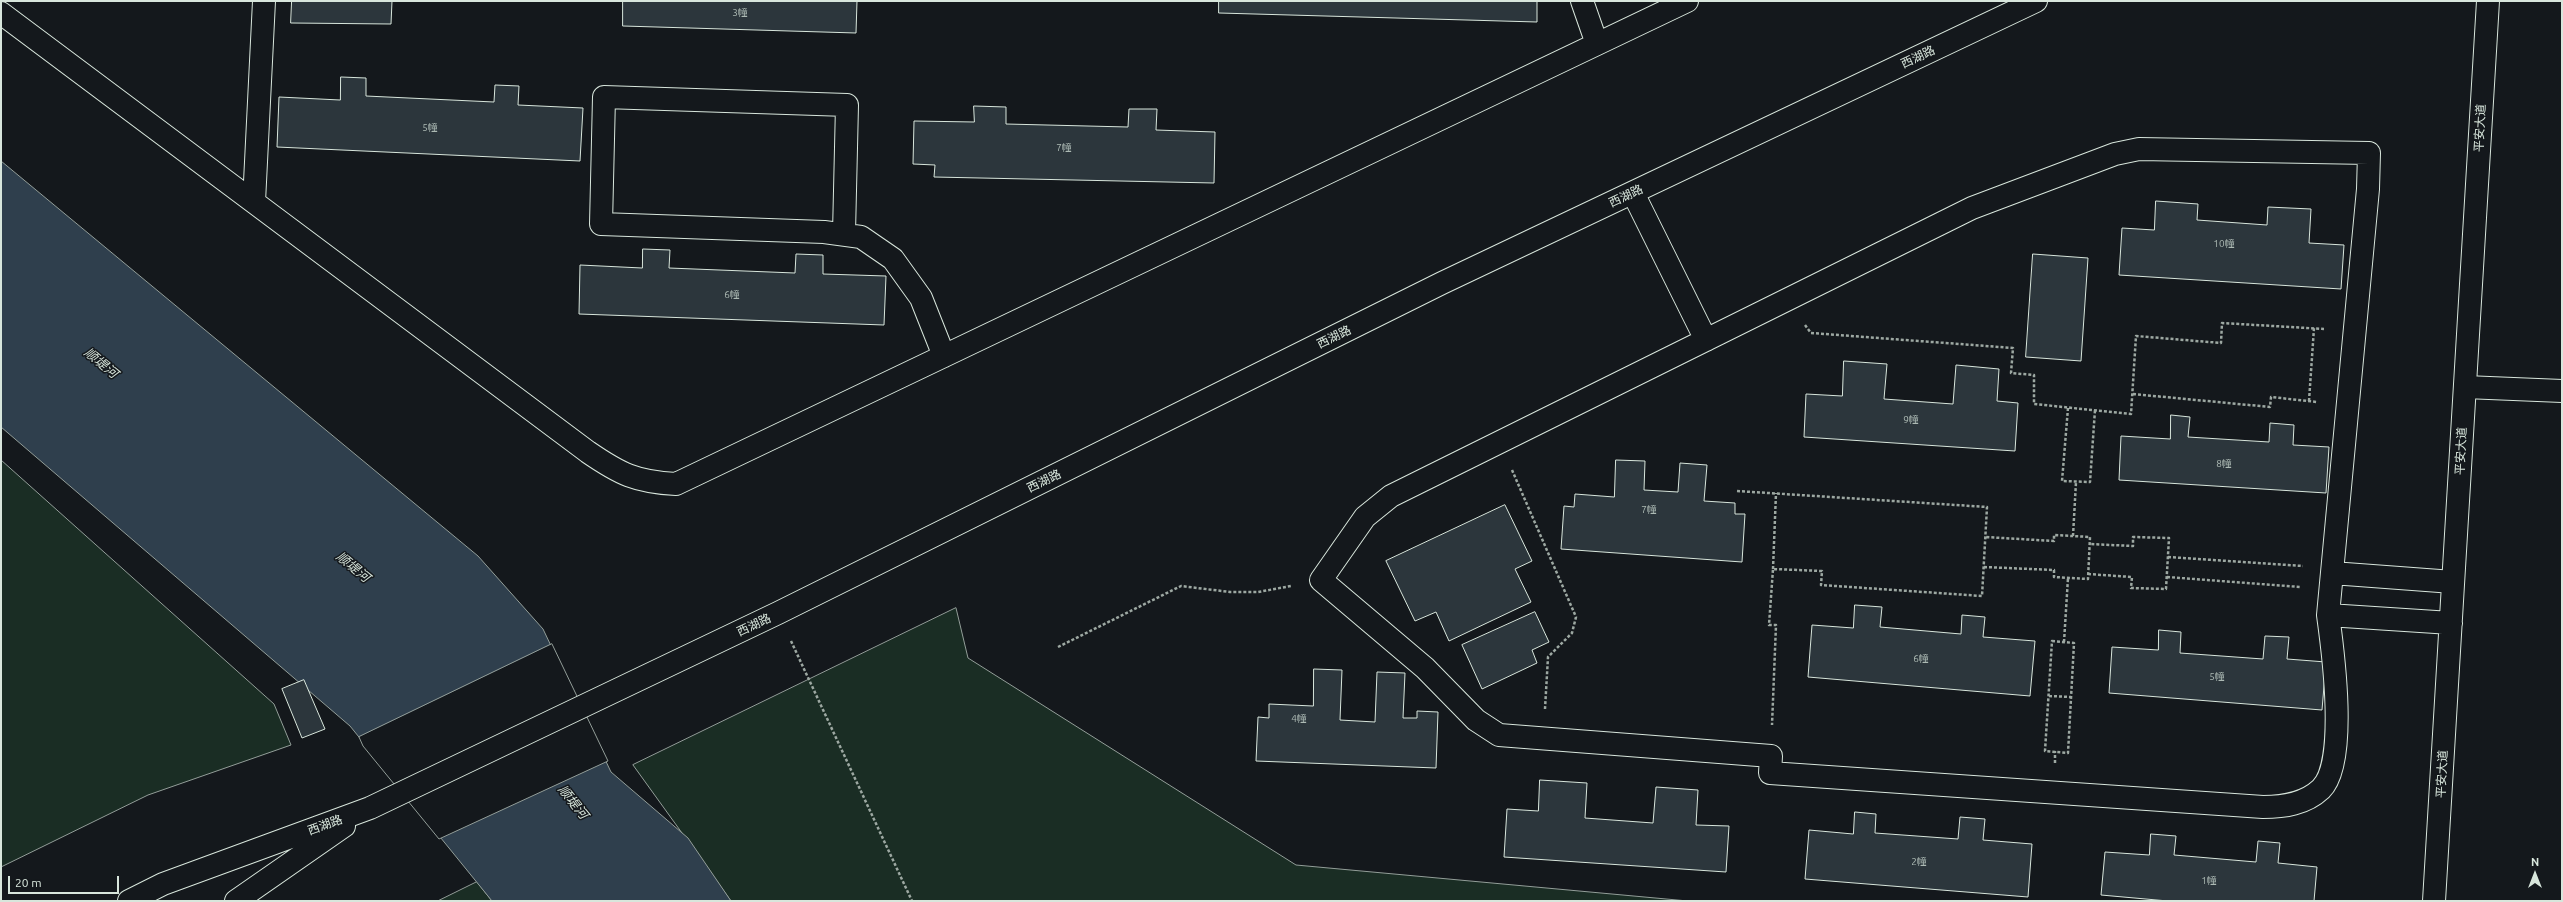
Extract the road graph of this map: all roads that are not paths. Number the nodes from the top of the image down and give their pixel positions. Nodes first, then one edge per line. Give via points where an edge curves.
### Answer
1 (264, 1) edge
2 (1582, 1) edge
3 (1687, 1) edge
4 (2036, 1) edge
5 (2488, 1) edge
6 (1, 13) edge
7 (1597, 44) junction
8 (1633, 192) junction
9 (254, 202) junction
10 (844, 232) dead end
11 (1706, 340) junction
12 (944, 356) junction
13 (2465, 387) junction
14 (2562, 391) edge
15 (2332, 577) junction
16 (2453, 582) junction
17 (2328, 615) junction
18 (2451, 623) junction
19 (370, 808) junction
20 (129, 901) edge
21 (236, 901) edge
22 (2434, 901) edge

1 - 9 main road
2 - 7 main road
3 - 7 main road
4 - 8 main road, 西湖路
5 - 13 main road, 平安大道
6 - 9 main road
7 - 12 main road
8 - 11 main road
8 - 19 main road, 西湖路 via 1442,283 778,614
9 - 12 main road via 616,472 648,483 676,484
10 - 12 main road via 847,105 604,97 601,224 824,232 861,237 893,259 921,298
11 - 15 main road via 1972,208 2115,154 2139,150 2369,153
11 - 17 main road via 1390,496 1365,518 1321,580 1425,668 1476,720 1499,735 1771,756 1770,773 2264,807 2285,807 2306,799 2321,789 2331,772 2336,721 2336,670
13 - 14 main road
13 - 16 main road, 平安大道
15 - 16 main road
15 - 17 main road
16 - 18 main road, 平安大道
17 - 18 main road
18 - 22 main road, 平安大道
19 - 20 main road, 西湖路 via 163,884
19 - 21 main road, 西湖路

